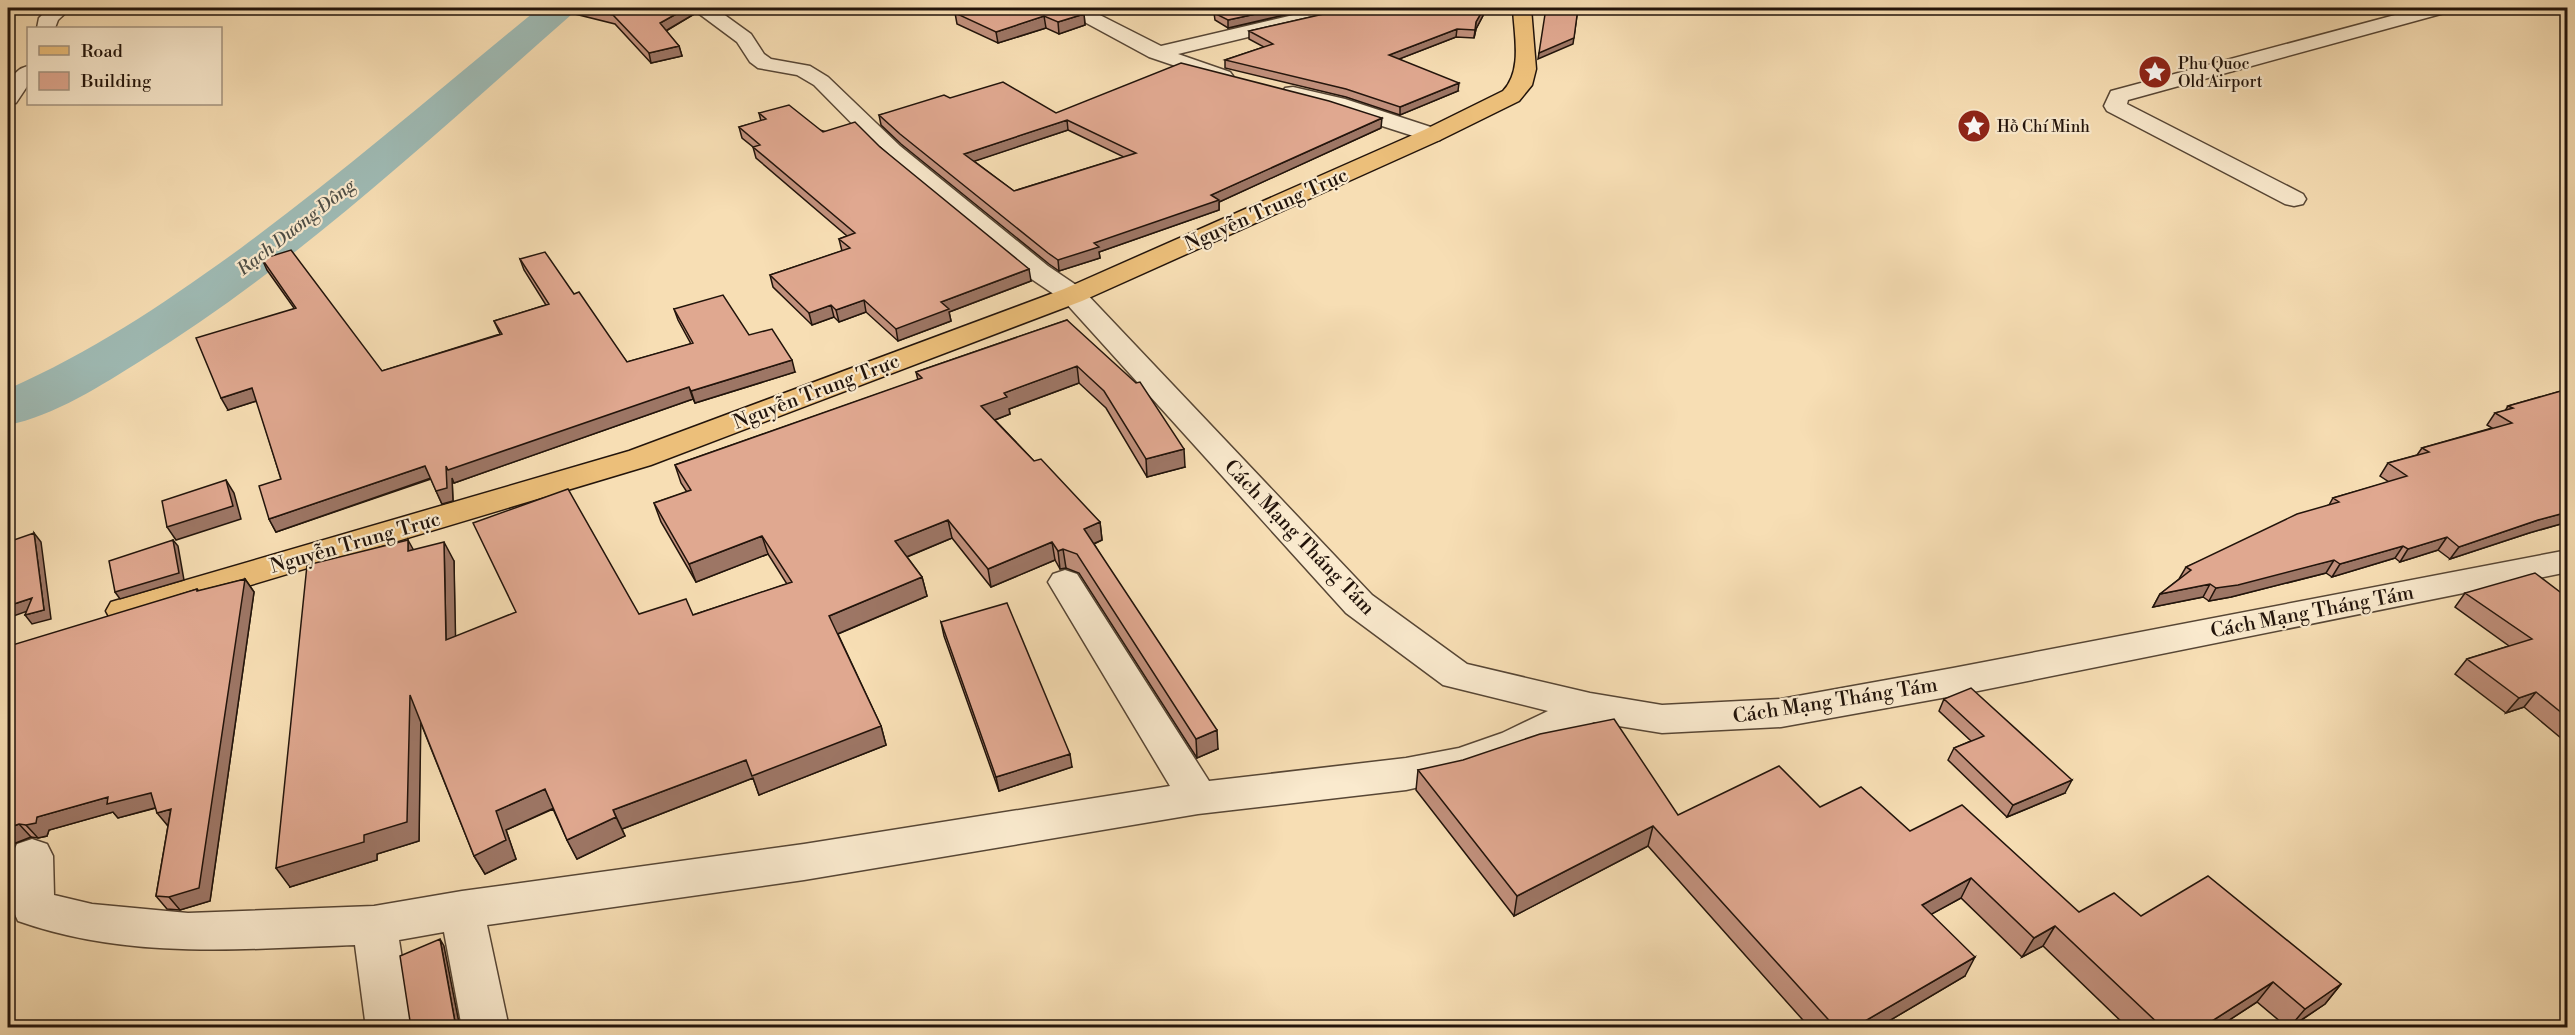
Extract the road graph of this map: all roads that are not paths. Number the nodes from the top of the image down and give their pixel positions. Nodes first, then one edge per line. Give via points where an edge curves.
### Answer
1 (62, 8) edge
2 (1073, 8) edge
3 (1345, 8) edge
4 (1522, 8) edge
5 (2441, 8) edge
6 (705, 9) dead end
7 (46, 27) edge
8 (1156, 53) junction
9 (27, 73) edge
10 (1240, 81) edge
11 (1275, 89) edge
12 (8, 99) edge
13 (1432, 135) junction
14 (2294, 199) dead end
15 (1074, 295) junction
16 (2568, 561) edge
17 (1065, 582) dead end
18 (99, 619) edge
19 (1590, 707) junction
20 (1198, 798) junction
21 (32, 856) dead end
22 (462, 910) junction
23 (374, 925) junction
24 (390, 1028) edge
25 (486, 1028) edge

1 - 7 street via 51,14
2 - 8 street
3 - 8 street
4 - 13 main road, Nguyễn Trung Trực via 1526,69 1521,85 1511,96
5 - 14 street via 2119,96 2115,106
6 - 15 street, Cách Mạng Tháng Tám via 744,38 765,64 803,70 821,81 892,152 1039,272
8 - 10 street via 1191,68
9 - 12 street
11 - 13 street via 1337,104
13 - 15 main road, Nguyễn Trung Trực
15 - 18 main road, Nguyễn Trung Trực via 640,458
15 - 19 street, Cách Mạng Tháng Tám via 1359,604 1456,675
16 - 19 street, Cách Mạng Tháng Tám via 1781,713 1662,719
17 - 20 street
19 - 20 street via 1516,744 1460,762 1406,774
20 - 22 street via 804,862
21 - 23 street via 33,908 92,923 188,932
22 - 23 street
22 - 25 street
23 - 24 street

